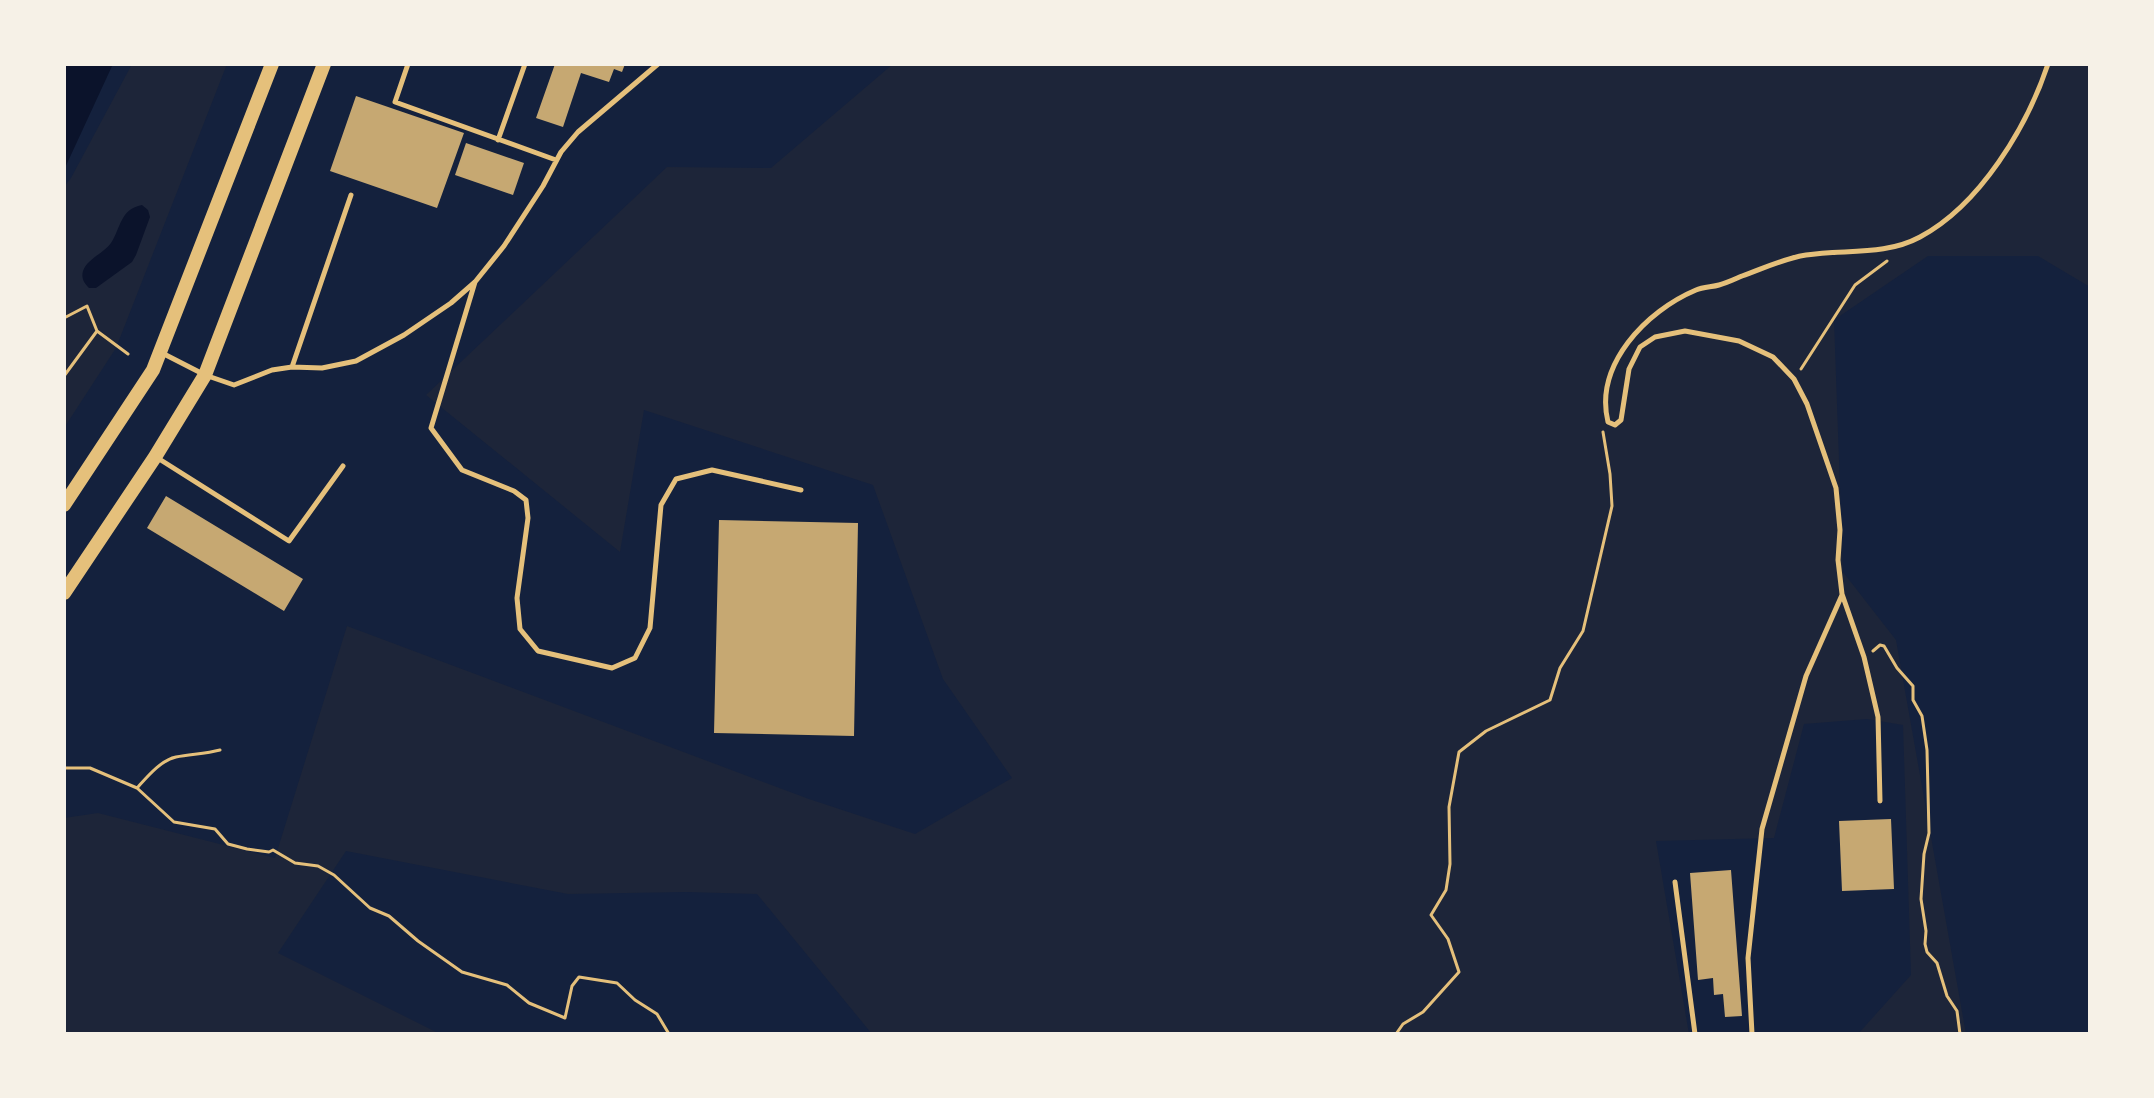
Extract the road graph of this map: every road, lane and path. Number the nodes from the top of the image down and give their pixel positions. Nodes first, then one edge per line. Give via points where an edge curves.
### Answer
1 (272, 64) edge
2 (324, 64) edge
3 (408, 64) edge
4 (525, 64) edge
5 (658, 64) edge
6 (2048, 64) edge
7 (498, 140) junction
8 (556, 161) junction
9 (351, 195) dead end
10 (1894, 248) junction
11 (475, 282) junction
12 (64, 318) edge
13 (97, 331) junction
14 (161, 352) junction
15 (128, 354) dead end
16 (292, 367) junction
17 (205, 375) junction
18 (64, 376) edge
19 (1794, 379) junction
20 (1608, 422) junction
21 (155, 457) junction
22 (343, 466) dead end
23 (801, 490) dead end
24 (64, 505) edge
25 (64, 593) edge
26 (1842, 594) junction
27 (1864, 657) junction
28 (220, 750) dead end
29 (64, 768) edge
30 (137, 788) junction
31 (1880, 801) dead end
32 (1675, 882) dead end
33 (669, 1034) edge
34 (1396, 1034) edge
35 (1695, 1034) edge
36 (1752, 1034) edge
37 (1960, 1034) edge

1 - 14 main road
2 - 17 main road
3 - 7 lane via 395,102
4 - 7 lane
5 - 8 lane via 600,111
6 - 10 lane via 2016,135 1985,181 1947,219
7 - 8 lane
8 - 11 lane via 504,246
9 - 16 lane
10 - 19 path via 1893,256 1855,285
10 - 20 lane via 1803,255 1696,290 1652,316 1617,359 1605,391
11 - 16 lane via 404,335 356,361
11 - 23 lane via 431,428 462,470 526,500 517,598 520,629 538,651 612,668 635,658 650,628 661,505 676,479 712,470
12 - 13 path via 87,306
13 - 15 path
13 - 18 path
14 - 17 lane
14 - 24 main road
16 - 17 lane via 234,385
17 - 21 main road
19 - 20 lane via 1773,357 1739,341 1685,331 1655,337 1640,347 1629,369 1621,420 1615,425
19 - 26 lane via 1836,488
20 - 34 path via 1602,430 1612,506 1583,631 1560,668 1550,700 1486,731 1459,752 1449,807 1446,890 1431,915 1448,939 1459,972
21 - 22 lane via 289,541
21 - 25 main road
26 - 27 lane
26 - 36 lane via 1806,676 1762,829 1748,958
27 - 31 lane via 1878,717
27 - 37 path via 1884,646 1913,686 1913,700 1922,716 1929,801 1921,899 1925,944 1957,1011
28 - 30 path via 173,757
29 - 30 path via 90,768
30 - 33 path via 174,822 215,829 228,844 273,850 295,863 318,866 462,972 507,985 529,1003 565,1018 579,977 617,983 657,1014
32 - 35 lane

